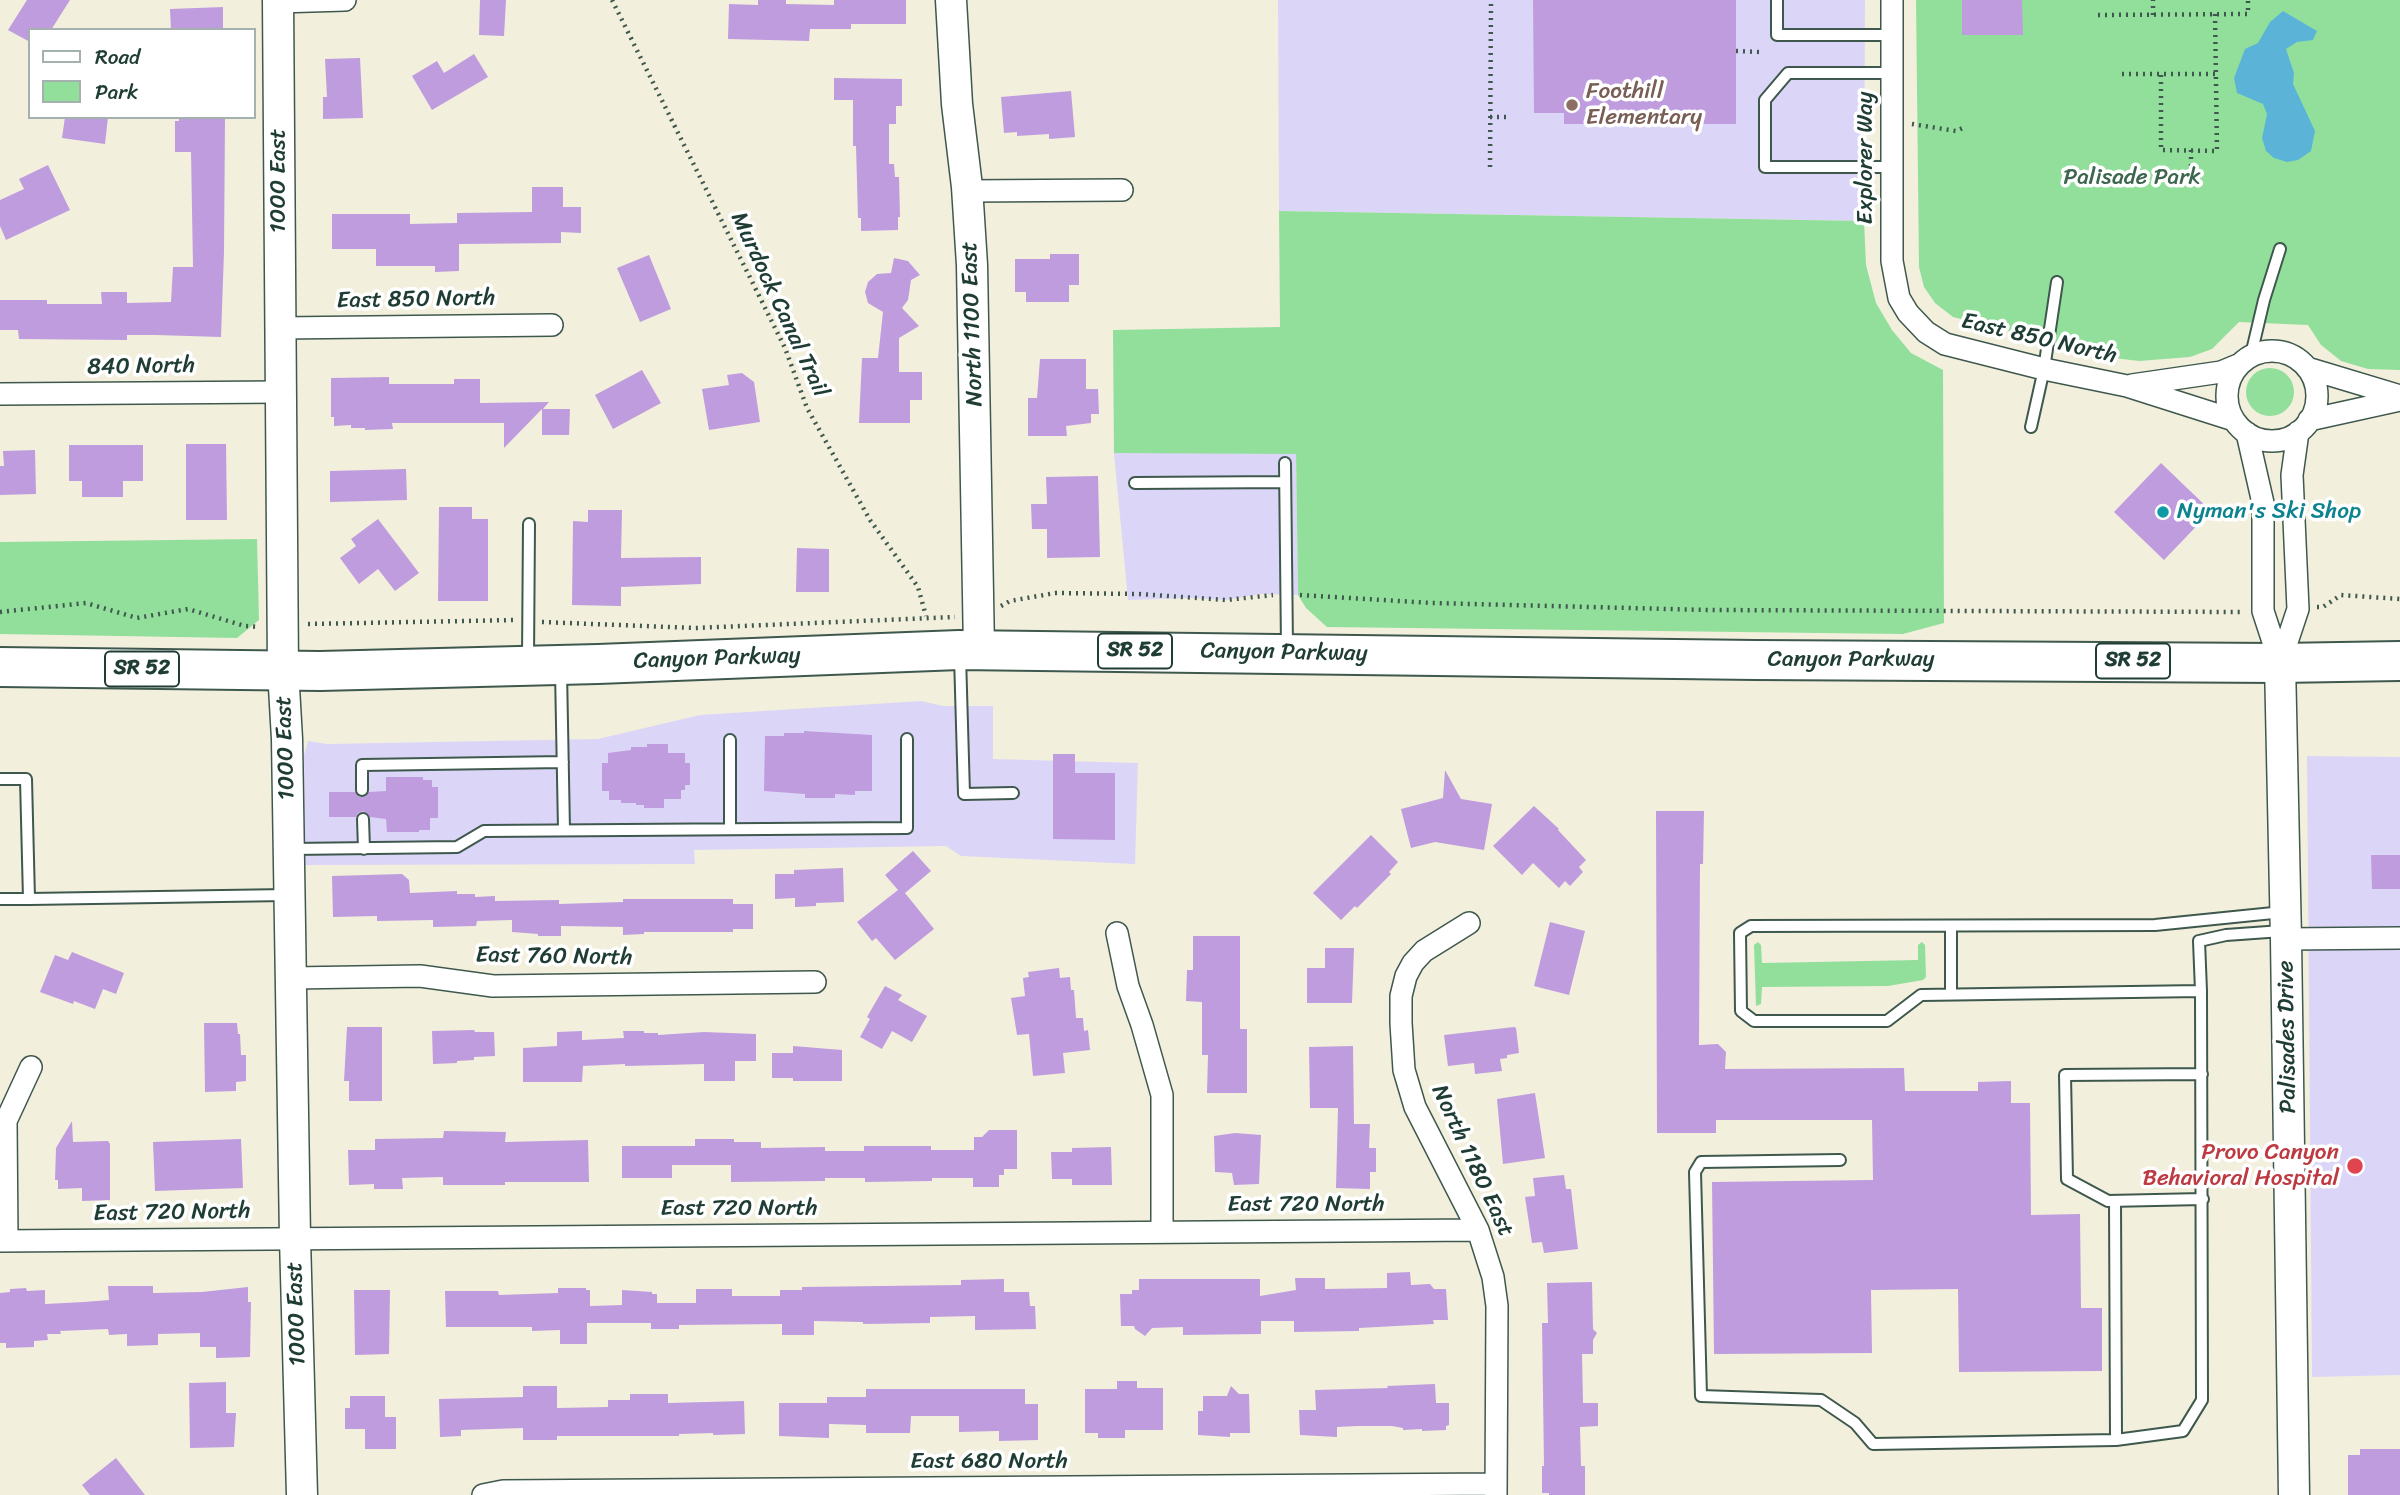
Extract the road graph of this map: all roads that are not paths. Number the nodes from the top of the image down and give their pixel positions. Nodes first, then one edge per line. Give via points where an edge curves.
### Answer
1 (345, 0) edge
2 (951, 0) edge
3 (1777, 0) edge
4 (1892, 0) edge
5 (278, 1) edge
6 (1892, 35) junction
7 (1892, 73) junction
8 (1892, 167) junction
9 (1122, 190) dead end
10 (967, 191) junction
11 (2280, 249) dead end
12 (2057, 282) dead end
13 (1908, 313) joint
14 (552, 325) dead end
15 (280, 328) junction
16 (2245, 360) junction
17 (2308, 368) junction
18 (2044, 369) junction
19 (2127, 386) junction
20 (282, 392) junction
21 (0, 394) edge
22 (2400, 398) edge
23 (2303, 426) junction
24 (2031, 427) dead end
25 (2240, 427) junction
26 (1285, 463) dead end
27 (1285, 482) junction
28 (1135, 483) dead end
29 (528, 524) dead end
30 (964, 639) junction
31 (1287, 653) junction
32 (2400, 661) edge
33 (2280, 663) junction
34 (545, 665) junction
35 (0, 667) edge
36 (283, 670) junction
37 (907, 739) dead end
38 (730, 740) dead end
39 (562, 762) junction
40 (0, 779) edge
41 (362, 790) dead end
42 (1013, 793) dead end
43 (363, 819) dead end
44 (730, 829) junction
45 (564, 831) junction
46 (288, 849) junction
47 (364, 849) junction
48 (289, 894) junction
49 (0, 899) edge
50 (29, 899) junction
51 (1469, 923) dead end
52 (1951, 926) junction
53 (2286, 927) junction
54 (1117, 933) dead end
55 (2400, 938) edge
56 (292, 978) junction
57 (815, 982) dead end
58 (2201, 991) junction
59 (1951, 994) junction
60 (31, 1067) dead end
61 (2202, 1074) junction
62 (1840, 1160) dead end
63 (2203, 1199) junction
64 (2115, 1200) junction
65 (1478, 1230) junction
66 (1163, 1232) junction
67 (295, 1238) junction
68 (4, 1240) edge
69 (2116, 1440) junction
70 (1496, 1490) edge
71 (302, 1495) edge
72 (483, 1495) edge
73 (2294, 1495) edge

1 - 5 street
2 - 10 street, North 1100 East
3 - 6 lane via 1777,35
4 - 6 street, Explorer Way
5 - 15 street, 1000 East
6 - 7 street, Explorer Way
7 - 8 street, Explorer Way
7 - 8 lane via 1788,73 1765,100 1765,167
8 - 13 street, Explorer Way via 1892,261 1899,298
9 - 10 street
10 - 30 street, North 1100 East via 974,328
11 - 16 lane
12 - 18 lane
13 - 18 street, East 850 North via 1945,344
14 - 15 street, East 850 North
15 - 20 street, 1000 East
16 - 17 street via 2266,351 2281,352
16 - 19 street, East 850 North via 2221,372
16 - 25 street via 2230,377 2227,392 2228,406
17 - 22 street
17 - 23 street via 2317,394 2315,408
18 - 19 street, East 850 North
18 - 24 lane
19 - 25 street, East 850 North
20 - 21 street, 840 North
20 - 36 street, 1000 East
22 - 23 street
23 - 25 street via 2285,438 2272,440 2259,439
23 - 33 street, Palisades Drive via 2292,475 2298,609
25 - 33 street, Palisades Drive via 2263,503 2263,611
26 - 27 lane
27 - 28 lane
27 - 31 lane
29 - 34 lane via 528,621
30 - 31 highway, Canyon Parkway / SR 52
30 - 34 highway, Canyon Parkway / SR 52
30 - 42 lane via 964,794
31 - 33 highway, Canyon Parkway / SR 52
32 - 33 highway, Canyon Parkway / SR 52
33 - 53 street, Palisades Drive
34 - 36 highway, Canyon Parkway / SR 52
34 - 39 lane
35 - 36 highway, Canyon Parkway / SR 52
36 - 46 street, 1000 East
37 - 44 lane via 907,828
38 - 44 lane
39 - 41 lane via 362,765
39 - 45 lane
40 - 50 lane via 26,779
43 - 47 lane
44 - 45 lane
45 - 47 lane via 484,831 457,848
46 - 47 lane
46 - 48 street, 1000 East
48 - 50 lane
48 - 56 street, 1000 East
49 - 50 lane
51 - 65 street, North 1180 East via 1413,963 1401,996 1401,1023 1404,1070 1415,1107
52 - 53 lane
52 - 59 lane
52 - 59 lane via 1751,926 1740,933 1741,1011 1754,1021 1886,1021 1921,995
53 - 55 street
53 - 58 lane via 2199,941
53 - 73 street, Palisades Drive
54 - 66 street via 1128,986 1163,1095
56 - 57 street, East 760 North via 420,976 493,986
56 - 67 street, 1000 East
58 - 59 lane
58 - 61 lane
60 - 68 street via 6,1121
61 - 63 lane
61 - 64 lane via 2065,1075 2067,1179
62 - 69 lane via 1701,1162 1695,1172 1701,1395 1821,1400 1855,1423 1873,1444
63 - 64 lane
63 - 69 lane via 2202,1400 2183,1432
64 - 69 lane
65 - 66 street, East 720 North
65 - 70 street, North 1180 East via 1497,1306
66 - 67 street, East 720 North
67 - 68 street, East 720 North
67 - 71 street, 1000 East
70 - 72 street, East 680 North via 503,1491

